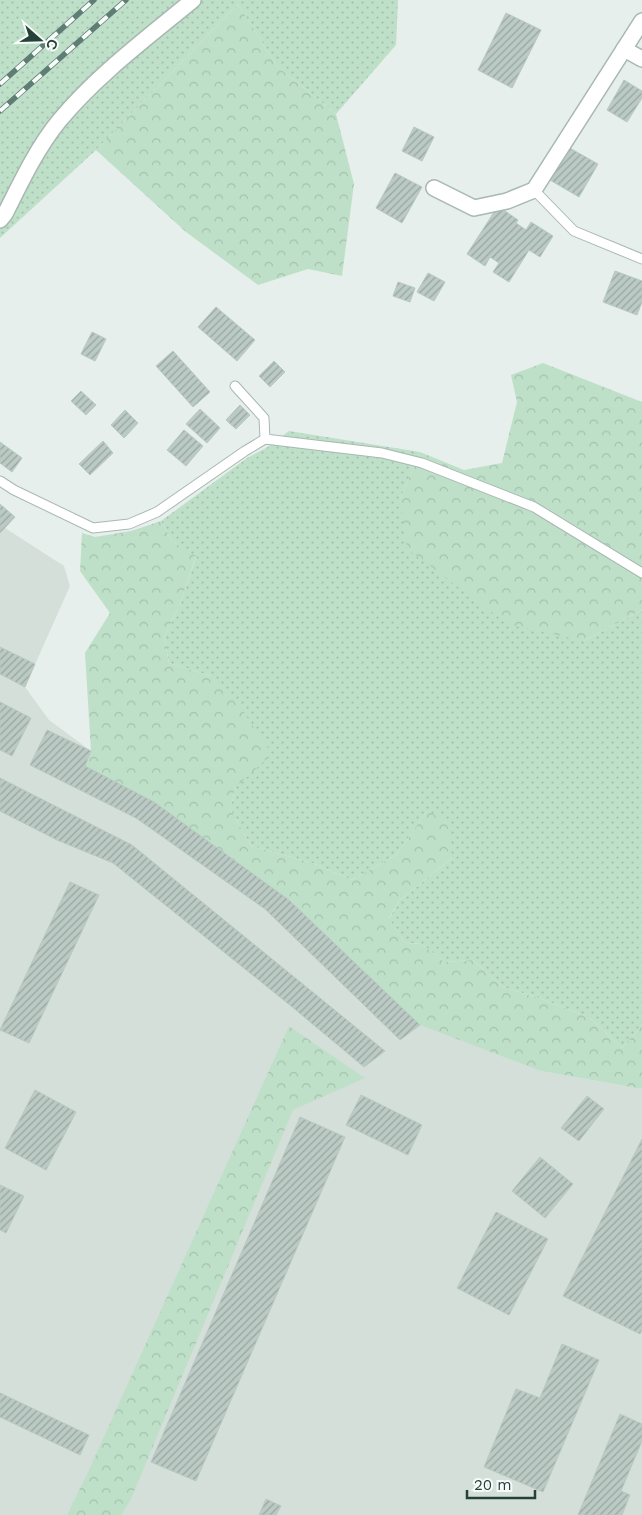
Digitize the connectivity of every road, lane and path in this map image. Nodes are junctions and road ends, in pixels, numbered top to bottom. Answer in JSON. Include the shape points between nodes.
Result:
{"nodes":[{"id":1,"x":193,"y":0,"type":"edge"},
{"id":2,"x":642,"y":21,"type":"edge"},
{"id":3,"x":624,"y":49,"type":"junction"},
{"id":4,"x":642,"y":59,"type":"edge"},
{"id":5,"x":434,"y":188,"type":"dead end"},
{"id":6,"x":534,"y":190,"type":"junction"},
{"id":7,"x":0,"y":220,"type":"edge"},
{"id":8,"x":642,"y":259,"type":"edge"},
{"id":9,"x":235,"y":386,"type":"dead end"},
{"id":10,"x":265,"y":439,"type":"junction"},
{"id":11,"x":0,"y":481,"type":"edge"},
{"id":12,"x":642,"y":573,"type":"edge"}],
"edges":[{"from":1,"to":7,"type":"street","via":[[91,86],[58,122]]},
{"from":2,"to":3,"type":"street"},
{"from":3,"to":4,"type":"street"},
{"from":3,"to":6,"type":"street"},
{"from":5,"to":6,"type":"street","via":[[474,208],[507,201]]},
{"from":6,"to":8,"type":"lane","via":[[574,231]]},
{"from":9,"to":10,"type":"lane","via":[[264,418]]},
{"from":10,"to":11,"type":"lane","via":[[157,512],[129,524],[93,528]]},
{"from":10,"to":12,"type":"lane","via":[[382,453],[422,463],[534,507]]}]}
